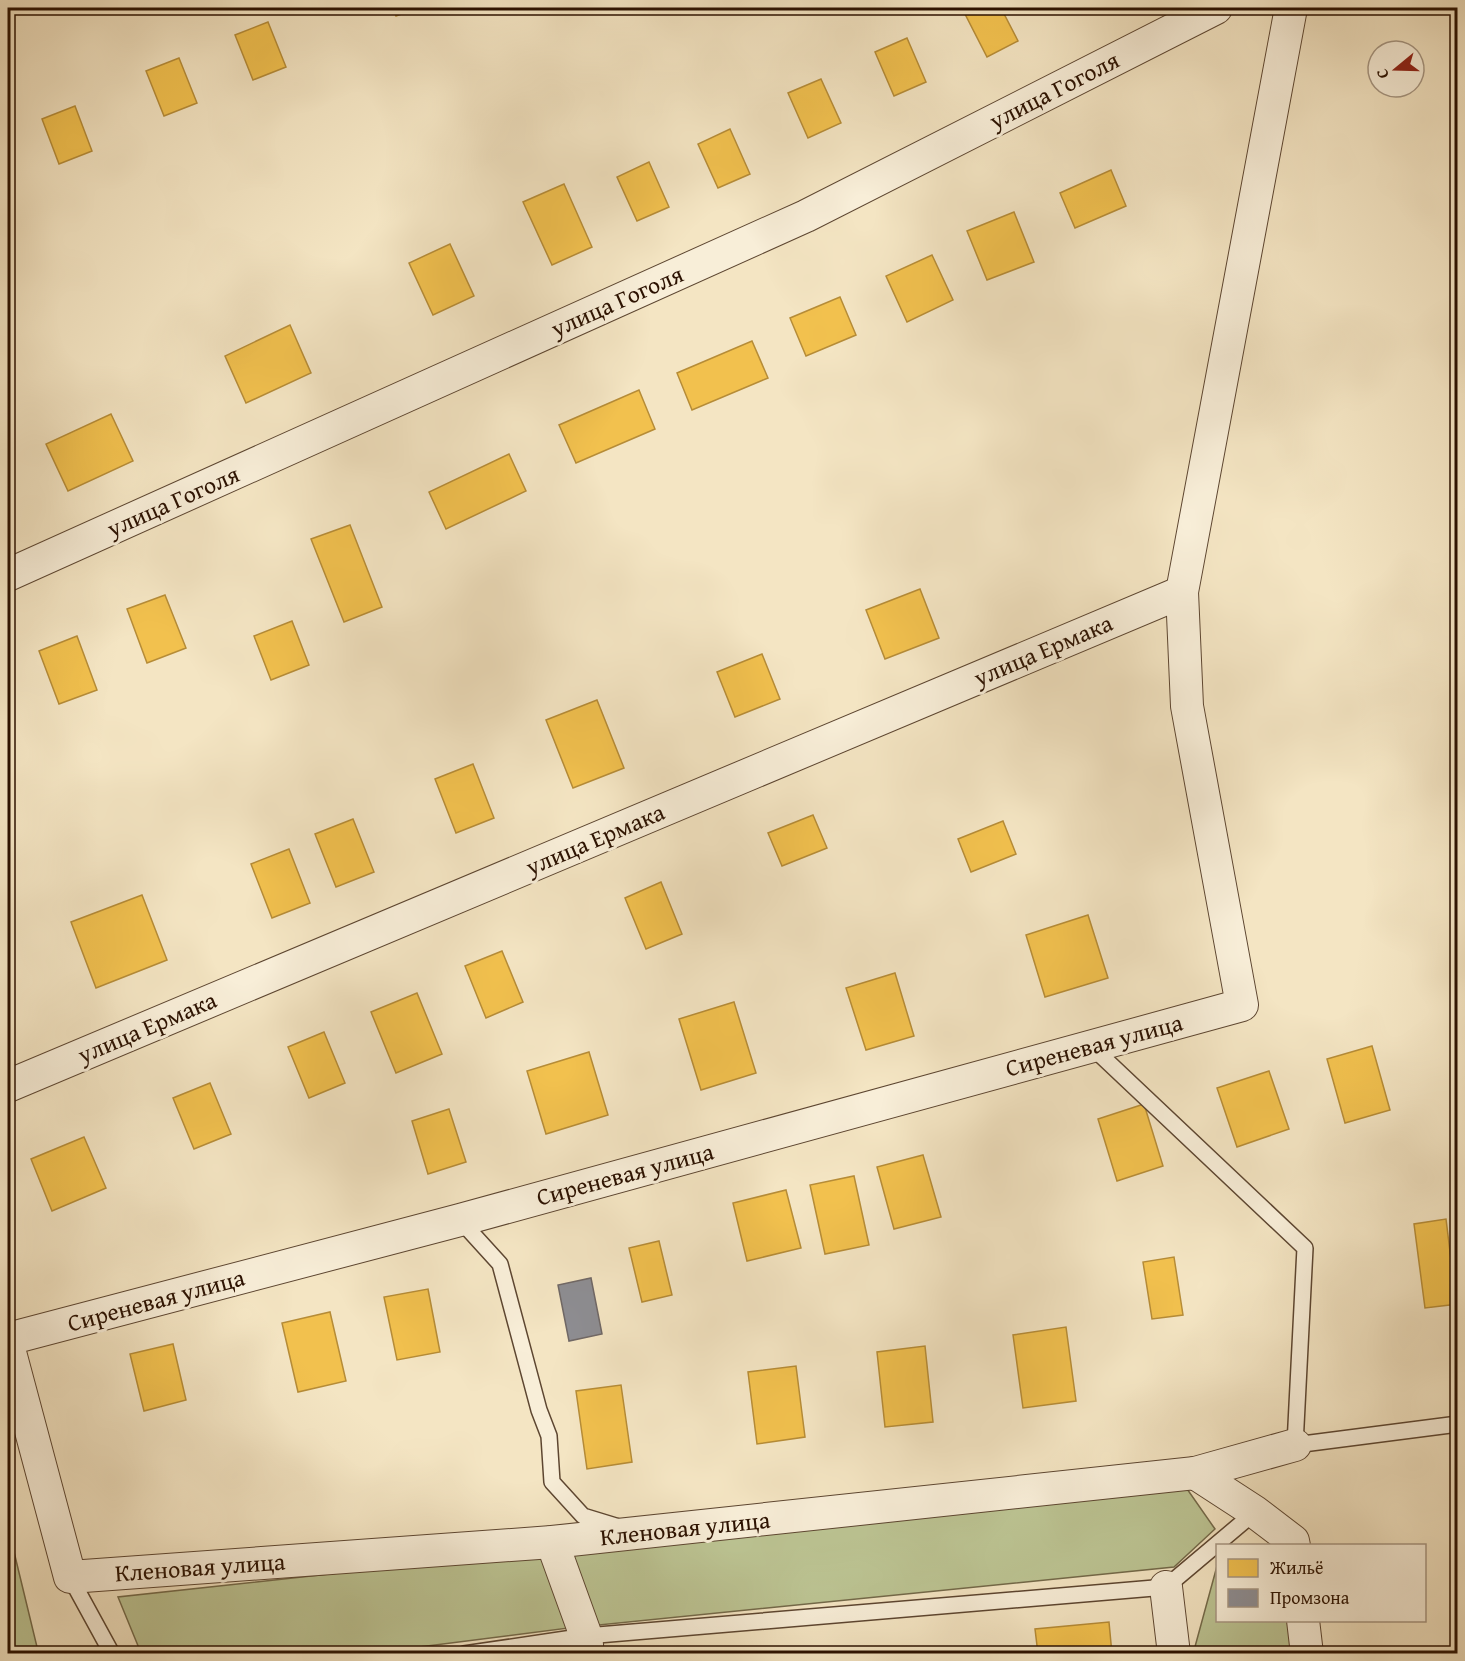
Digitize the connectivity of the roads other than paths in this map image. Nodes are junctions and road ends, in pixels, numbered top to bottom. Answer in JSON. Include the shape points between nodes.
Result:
{"nodes":[{"id":1,"x":1216,"y":8,"type":"edge"},
{"id":2,"x":1291,"y":8,"type":"edge"},
{"id":3,"x":8,"y":575,"type":"edge"},
{"id":4,"x":1182,"y":592,"type":"junction"},
{"id":5,"x":1091,"y":1046,"type":"junction"},
{"id":6,"x":8,"y":1086,"type":"edge"},
{"id":7,"x":460,"y":1220,"type":"junction"},
{"id":8,"x":8,"y":1339,"type":"edge"},
{"id":9,"x":8,"y":1345,"type":"edge"},
{"id":10,"x":1458,"y":1424,"type":"edge"},
{"id":11,"x":1295,"y":1445,"type":"junction"},
{"id":12,"x":1195,"y":1473,"type":"junction"},
{"id":13,"x":1255,"y":1512,"type":"junction"},
{"id":14,"x":640,"y":1532,"type":"junction"},
{"id":15,"x":552,"y":1542,"type":"junction"},
{"id":16,"x":1217,"y":1544,"type":"edge"},
{"id":17,"x":1294,"y":1544,"type":"edge"},
{"id":18,"x":1216,"y":1545,"type":"edge"},
{"id":19,"x":70,"y":1577,"type":"junction"},
{"id":20,"x":1166,"y":1587,"type":"junction"},
{"id":21,"x":1303,"y":1622,"type":"edge"},
{"id":22,"x":587,"y":1645,"type":"edge"},
{"id":23,"x":114,"y":1653,"type":"edge"},
{"id":24,"x":464,"y":1653,"type":"edge"},
{"id":25,"x":1174,"y":1653,"type":"edge"},
{"id":26,"x":1307,"y":1653,"type":"edge"}],
"edges":[{"from":1,"to":3,"type":"street","name":"улица Гоголя","via":[[806,216]]},
{"from":2,"to":4,"type":"street"},
{"from":4,"to":5,"type":"street","name":"Сиреневая улица","via":[[1187,706],[1242,1005]]},
{"from":4,"to":6,"type":"street","name":"улица Ермака"},
{"from":5,"to":7,"type":"street","name":"Сиреневая улица"},
{"from":5,"to":11,"type":"lane","via":[[1305,1248]]},
{"from":7,"to":8,"type":"street","name":"Сиреневая улица"},
{"from":7,"to":14,"type":"lane","via":[[500,1264],[549,1436],[552,1482],[583,1516]]},
{"from":9,"to":19,"type":"street"},
{"from":10,"to":11,"type":"lane"},
{"from":11,"to":12,"type":"street","name":"Кленовая улица"},
{"from":12,"to":13,"type":"street"},
{"from":12,"to":14,"type":"street","name":"Кленовая улица"},
{"from":13,"to":16,"type":"lane"},
{"from":13,"to":17,"type":"street"},
{"from":14,"to":15,"type":"street","name":"Кленовая улица"},
{"from":15,"to":19,"type":"street","name":"Кленовая улица"},
{"from":15,"to":22,"type":"street"},
{"from":18,"to":20,"type":"lane"},
{"from":19,"to":23,"type":"lane"},
{"from":20,"to":22,"type":"lane"},
{"from":20,"to":25,"type":"street"},
{"from":21,"to":26,"type":"street"},
{"from":22,"to":24,"type":"lane"}]}
